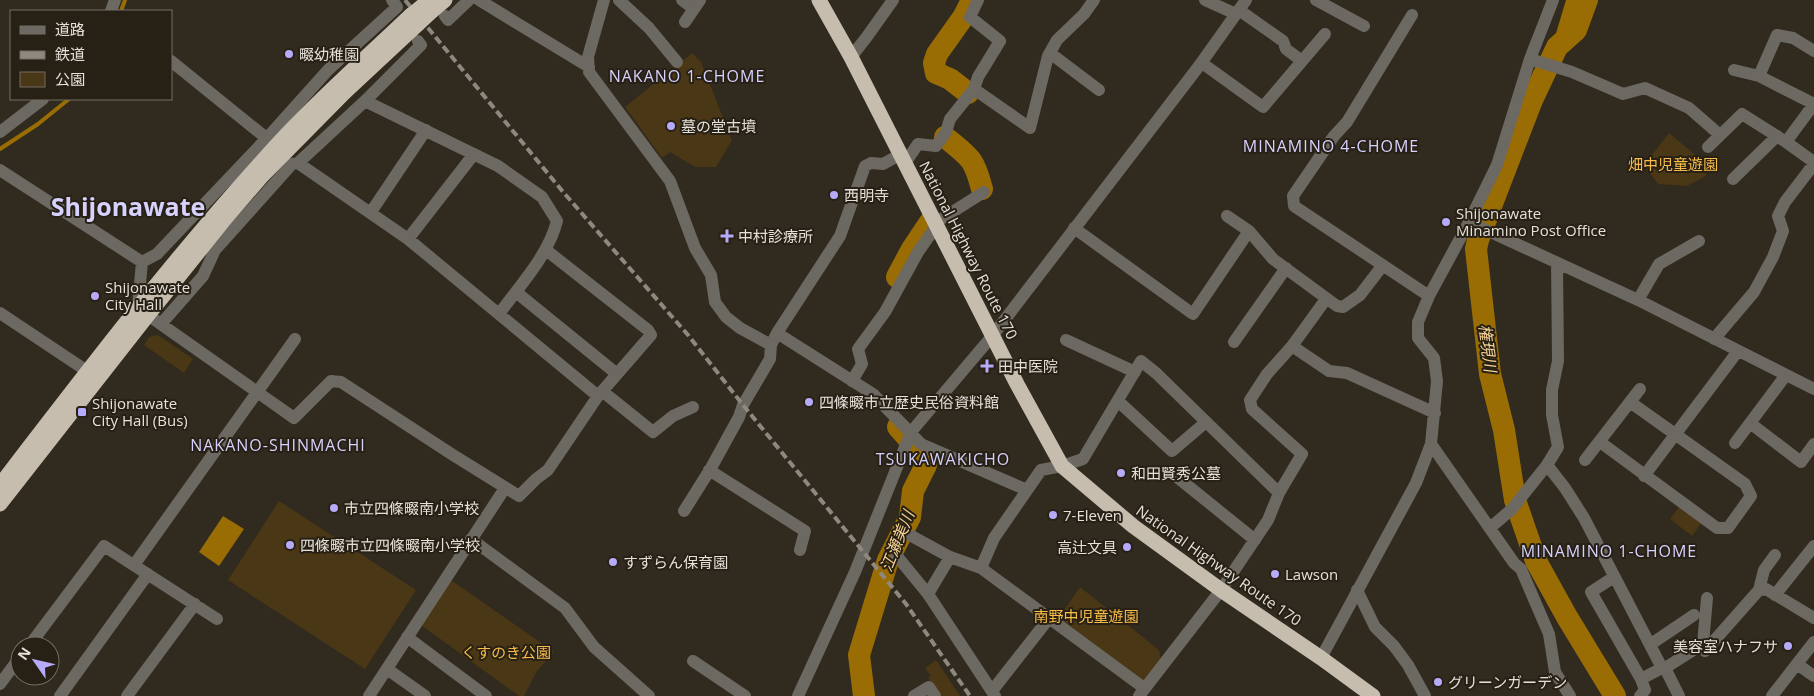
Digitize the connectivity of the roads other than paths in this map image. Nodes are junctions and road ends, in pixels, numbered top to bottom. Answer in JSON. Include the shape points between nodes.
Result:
{"nodes":[{"id":1,"x":445,"y":0,"type":"edge"},
{"id":2,"x":469,"y":0,"type":"edge"},
{"id":3,"x":479,"y":0,"type":"edge"},
{"id":4,"x":604,"y":0,"type":"edge"},
{"id":5,"x":619,"y":0,"type":"edge"},
{"id":6,"x":682,"y":0,"type":"edge"},
{"id":7,"x":819,"y":0,"type":"edge"},
{"id":8,"x":893,"y":0,"type":"edge"},
{"id":9,"x":978,"y":0,"type":"edge"},
{"id":10,"x":1094,"y":0,"type":"edge"},
{"id":11,"x":1205,"y":0,"type":"edge"},
{"id":12,"x":1316,"y":0,"type":"edge"},
{"id":13,"x":1553,"y":0,"type":"edge"},
{"id":14,"x":697,"y":4,"type":"edge"},
{"id":15,"x":433,"y":7,"type":"edge"},
{"id":16,"x":1241,"y":8,"type":"edge"},
{"id":17,"x":403,"y":11,"type":"edge"},
{"id":18,"x":1412,"y":15,"type":"dead end"},
{"id":19,"x":685,"y":22,"type":"dead end"},
{"id":20,"x":1364,"y":26,"type":"dead end"},
{"id":21,"x":1325,"y":34,"type":"dead end"},
{"id":22,"x":418,"y":41,"type":"dead end"},
{"id":23,"x":1814,"y":51,"type":"edge"},
{"id":24,"x":1050,"y":53,"type":"junction"},
{"id":25,"x":851,"y":57,"type":"junction"},
{"id":26,"x":172,"y":61,"type":"edge"},
{"id":27,"x":1302,"y":61,"type":"junction"},
{"id":28,"x":677,"y":62,"type":"dead end"},
{"id":29,"x":1202,"y":63,"type":"junction"},
{"id":30,"x":1542,"y":63,"type":"junction"},
{"id":31,"x":589,"y":67,"type":"junction"},
{"id":32,"x":1734,"y":70,"type":"dead end"},
{"id":33,"x":1759,"y":76,"type":"junction"},
{"id":34,"x":974,"y":89,"type":"junction"},
{"id":35,"x":1099,"y":90,"type":"dead end"},
{"id":36,"x":43,"y":100,"type":"edge"},
{"id":37,"x":365,"y":101,"type":"junction"},
{"id":38,"x":1814,"y":104,"type":"edge"},
{"id":39,"x":426,"y":130,"type":"junction"},
{"id":40,"x":0,"y":132,"type":"edge"},
{"id":41,"x":1720,"y":135,"type":"junction"},
{"id":42,"x":1781,"y":139,"type":"junction"},
{"id":43,"x":268,"y":140,"type":"junction"},
{"id":44,"x":1708,"y":146,"type":"dead end"},
{"id":45,"x":474,"y":154,"type":"junction"},
{"id":46,"x":903,"y":158,"type":"junction"},
{"id":47,"x":293,"y":162,"type":"junction"},
{"id":48,"x":1814,"y":163,"type":"edge"},
{"id":49,"x":0,"y":170,"type":"edge"},
{"id":50,"x":1734,"y":179,"type":"dead end"},
{"id":51,"x":984,"y":192,"type":"dead end"},
{"id":52,"x":371,"y":212,"type":"junction"},
{"id":53,"x":1227,"y":216,"type":"dead end"},
{"id":54,"x":936,"y":224,"type":"junction"},
{"id":55,"x":1478,"y":227,"type":"junction"},
{"id":56,"x":1074,"y":228,"type":"junction"},
{"id":57,"x":1249,"y":231,"type":"junction"},
{"id":58,"x":408,"y":239,"type":"junction"},
{"id":59,"x":1699,"y":241,"type":"dead end"},
{"id":60,"x":546,"y":250,"type":"junction"},
{"id":61,"x":142,"y":262,"type":"junction"},
{"id":62,"x":1556,"y":264,"type":"junction"},
{"id":63,"x":1382,"y":265,"type":"junction"},
{"id":64,"x":1286,"y":268,"type":"junction"},
{"id":65,"x":516,"y":292,"type":"junction"},
{"id":66,"x":1429,"y":296,"type":"junction"},
{"id":67,"x":1326,"y":299,"type":"junction"},
{"id":68,"x":1638,"y":300,"type":"junction"},
{"id":69,"x":0,"y":314,"type":"edge"},
{"id":70,"x":499,"y":314,"type":"junction"},
{"id":71,"x":149,"y":315,"type":"junction"},
{"id":72,"x":993,"y":335,"type":"junction"},
{"id":73,"x":295,"y":339,"type":"dead end"},
{"id":74,"x":774,"y":339,"type":"junction"},
{"id":75,"x":1714,"y":339,"type":"junction"},
{"id":76,"x":1066,"y":340,"type":"dead end"},
{"id":77,"x":1234,"y":342,"type":"dead end"},
{"id":78,"x":1292,"y":346,"type":"junction"},
{"id":79,"x":1738,"y":351,"type":"junction"},
{"id":80,"x":87,"y":371,"type":"junction"},
{"id":81,"x":1135,"y":372,"type":"junction"},
{"id":82,"x":617,"y":374,"type":"junction"},
{"id":83,"x":1786,"y":375,"type":"junction"},
{"id":84,"x":852,"y":381,"type":"junction"},
{"id":85,"x":1640,"y":388,"type":"dead end"},
{"id":86,"x":1814,"y":389,"type":"edge"},
{"id":87,"x":257,"y":392,"type":"junction"},
{"id":88,"x":600,"y":394,"type":"junction"},
{"id":89,"x":1118,"y":401,"type":"junction"},
{"id":90,"x":1630,"y":402,"type":"junction"},
{"id":91,"x":693,"y":407,"type":"dead end"},
{"id":92,"x":1435,"y":413,"type":"junction"},
{"id":93,"x":1206,"y":422,"type":"junction"},
{"id":94,"x":1750,"y":423,"type":"junction"},
{"id":95,"x":911,"y":432,"type":"junction"},
{"id":96,"x":1675,"y":434,"type":"junction"},
{"id":97,"x":1600,"y":442,"type":"junction"},
{"id":98,"x":1735,"y":443,"type":"dead end"},
{"id":99,"x":1432,"y":444,"type":"junction"},
{"id":100,"x":1814,"y":444,"type":"edge"},
{"id":101,"x":1585,"y":460,"type":"dead end"},
{"id":102,"x":1547,"y":465,"type":"junction"},
{"id":103,"x":1062,"y":466,"type":"junction"},
{"id":104,"x":709,"y":470,"type":"junction"},
{"id":105,"x":1644,"y":476,"type":"junction"},
{"id":106,"x":1177,"y":477,"type":"dead end"},
{"id":107,"x":0,"y":485,"type":"edge"},
{"id":108,"x":505,"y":488,"type":"junction"},
{"id":109,"x":1027,"y":490,"type":"junction"},
{"id":110,"x":1279,"y":493,"type":"junction"},
{"id":111,"x":0,"y":504,"type":"edge"},
{"id":112,"x":684,"y":511,"type":"dead end"},
{"id":113,"x":1490,"y":528,"type":"junction"},
{"id":114,"x":906,"y":533,"type":"dead end"},
{"id":115,"x":471,"y":539,"type":"junction"},
{"id":116,"x":1255,"y":540,"type":"junction"},
{"id":117,"x":1814,"y":546,"type":"edge"},
{"id":118,"x":800,"y":550,"type":"dead end"},
{"id":119,"x":1775,"y":554,"type":"dead end"},
{"id":120,"x":896,"y":555,"type":"dead end"},
{"id":121,"x":950,"y":557,"type":"junction"},
{"id":122,"x":134,"y":565,"type":"junction"},
{"id":123,"x":981,"y":568,"type":"junction"},
{"id":124,"x":148,"y":574,"type":"junction"},
{"id":125,"x":1614,"y":577,"type":"junction"},
{"id":126,"x":1221,"y":590,"type":"junction"},
{"id":127,"x":1357,"y":590,"type":"junction"},
{"id":128,"x":1759,"y":590,"type":"junction"},
{"id":129,"x":928,"y":594,"type":"junction"},
{"id":130,"x":1776,"y":595,"type":"junction"},
{"id":131,"x":1707,"y":598,"type":"dead end"},
{"id":132,"x":194,"y":604,"type":"junction"},
{"id":133,"x":1694,"y":615,"type":"dead end"},
{"id":134,"x":1050,"y":617,"type":"junction"},
{"id":135,"x":1814,"y":618,"type":"edge"},
{"id":136,"x":217,"y":619,"type":"dead end"},
{"id":137,"x":36,"y":636,"type":"edge"},
{"id":138,"x":408,"y":636,"type":"junction"},
{"id":139,"x":1814,"y":642,"type":"edge"},
{"id":140,"x":1651,"y":644,"type":"junction"},
{"id":141,"x":1704,"y":651,"type":"dead end"},
{"id":142,"x":1321,"y":658,"type":"junction"},
{"id":143,"x":693,"y":661,"type":"dead end"},
{"id":144,"x":1797,"y":664,"type":"junction"},
{"id":145,"x":1664,"y":668,"type":"junction"},
{"id":146,"x":386,"y":669,"type":"junction"},
{"id":147,"x":10,"y":671,"type":"edge"},
{"id":148,"x":1814,"y":676,"type":"edge"},
{"id":149,"x":1641,"y":679,"type":"junction"},
{"id":150,"x":0,"y":684,"type":"edge"},
{"id":151,"x":1142,"y":692,"type":"edge"},
{"id":152,"x":994,"y":694,"type":"edge"},
{"id":153,"x":60,"y":696,"type":"edge"},
{"id":154,"x":127,"y":696,"type":"edge"},
{"id":155,"x":369,"y":696,"type":"edge"},
{"id":156,"x":425,"y":696,"type":"edge"},
{"id":157,"x":486,"y":696,"type":"edge"},
{"id":158,"x":649,"y":696,"type":"edge"},
{"id":159,"x":745,"y":696,"type":"edge"},
{"id":160,"x":798,"y":696,"type":"edge"},
{"id":161,"x":914,"y":696,"type":"edge"},
{"id":162,"x":935,"y":696,"type":"edge"},
{"id":163,"x":1373,"y":696,"type":"edge"},
{"id":164,"x":1425,"y":696,"type":"edge"},
{"id":165,"x":1570,"y":696,"type":"edge"},
{"id":166,"x":1640,"y":696,"type":"edge"},
{"id":167,"x":1679,"y":696,"type":"edge"},
{"id":168,"x":1772,"y":696,"type":"edge"}],
"edges":[{"from":1,"to":15,"type":"highway"},
{"from":2,"to":15,"type":"street","via":[[448,20]]},
{"from":3,"to":31,"type":"street"},
{"from":4,"to":31,"type":"street","via":[[588,57]]},
{"from":5,"to":28,"type":"street","via":[[649,28]]},
{"from":6,"to":14,"type":"street"},
{"from":7,"to":25,"type":"highway","name":"National Highway Route 170"},
{"from":8,"to":25,"type":"street"},
{"from":9,"to":34,"type":"street","via":[[970,17],[1000,41]]},
{"from":10,"to":24,"type":"street","via":[[1057,40]]},
{"from":11,"to":16,"type":"street"},
{"from":12,"to":20,"type":"street"},
{"from":13,"to":30,"type":"street"},
{"from":14,"to":19,"type":"street"},
{"from":15,"to":17,"type":"highway","bridge":true},
{"from":16,"to":27,"type":"street","via":[[1283,41],[1286,49]]},
{"from":16,"to":29,"type":"street"},
{"from":17,"to":43,"type":"street","via":[[328,70]]},
{"from":17,"to":71,"type":"highway","via":[[344,92],[261,177]]},
{"from":18,"to":63,"type":"street","via":[[1347,122],[1293,196],[1294,206]]},
{"from":21,"to":27,"type":"street"},
{"from":22,"to":37,"type":"street","via":[[421,45]]},
{"from":23,"to":33,"type":"street","via":[[1792,38],[1777,35]]},
{"from":24,"to":34,"type":"street","via":[[1030,128]]},
{"from":24,"to":35,"type":"street"},
{"from":25,"to":46,"type":"highway","name":"National Highway Route 170"},
{"from":26,"to":43,"type":"street"},
{"from":27,"to":29,"type":"street","via":[[1263,106]]},
{"from":29,"to":56,"type":"street"},
{"from":30,"to":41,"type":"street","via":[[1623,94],[1645,88],[1689,108]]},
{"from":30,"to":55,"type":"street","via":[[1497,165]]},
{"from":31,"to":74,"type":"street","via":[[589,72],[670,181],[695,248],[711,275],[715,302],[740,328]]},
{"from":32,"to":33,"type":"street"},
{"from":33,"to":38,"type":"street"},
{"from":34,"to":46,"type":"street","via":[[950,118],[946,132],[936,146],[918,144]]},
{"from":36,"to":40,"type":"street"},
{"from":37,"to":39,"type":"street"},
{"from":37,"to":47,"type":"street"},
{"from":38,"to":42,"type":"street"},
{"from":39,"to":45,"type":"street"},
{"from":39,"to":52,"type":"street"},
{"from":41,"to":42,"type":"street","via":[[1742,114]]},
{"from":41,"to":44,"type":"street"},
{"from":42,"to":48,"type":"street"},
{"from":42,"to":50,"type":"street"},
{"from":43,"to":61,"type":"street","via":[[157,254]]},
{"from":45,"to":58,"type":"street"},
{"from":45,"to":60,"type":"street","via":[[498,166],[542,197],[558,221]]},
{"from":46,"to":54,"type":"highway","name":"National Highway Route 170"},
{"from":46,"to":74,"type":"street","via":[[864,166],[840,236]]},
{"from":47,"to":52,"type":"street"},
{"from":47,"to":71,"type":"street","via":[[215,250],[202,276]]},
{"from":48,"to":75,"type":"street","via":[[1784,202],[1778,216],[1783,231],[1754,292]]},
{"from":49,"to":61,"type":"street"},
{"from":51,"to":54,"type":"street"},
{"from":52,"to":58,"type":"street"},
{"from":53,"to":57,"type":"street"},
{"from":54,"to":72,"type":"highway","name":"National Highway Route 170"},
{"from":54,"to":84,"type":"street","via":[[885,312],[858,349],[862,364]]},
{"from":55,"to":62,"type":"street"},
{"from":55,"to":66,"type":"street"},
{"from":56,"to":57,"type":"street","via":[[1193,314]]},
{"from":56,"to":72,"type":"street"},
{"from":57,"to":64,"type":"street","via":[[1272,259]]},
{"from":58,"to":70,"type":"street"},
{"from":59,"to":68,"type":"street","via":[[1659,264]]},
{"from":60,"to":65,"type":"street"},
{"from":60,"to":82,"type":"street","via":[[651,335]]},
{"from":61,"to":71,"type":"street"},
{"from":62,"to":68,"type":"street"},
{"from":62,"to":102,"type":"street","via":[[1558,361],[1552,390],[1552,416],[1558,447]]},
{"from":63,"to":66,"type":"street"},
{"from":63,"to":67,"type":"street","via":[[1360,295],[1342,307]]},
{"from":64,"to":67,"type":"street"},
{"from":64,"to":77,"type":"street"},
{"from":65,"to":70,"type":"street"},
{"from":65,"to":82,"type":"street"},
{"from":66,"to":92,"type":"street","via":[[1417,331],[1418,338],[1434,358],[1437,381]]},
{"from":67,"to":78,"type":"street"},
{"from":68,"to":75,"type":"street"},
{"from":69,"to":80,"type":"street"},
{"from":70,"to":88,"type":"street"},
{"from":71,"to":80,"type":"highway"},
{"from":71,"to":87,"type":"street"},
{"from":71,"to":111,"type":"highway"},
{"from":72,"to":95,"type":"street"},
{"from":72,"to":103,"type":"highway","name":"National Highway Route 170"},
{"from":73,"to":87,"type":"street"},
{"from":74,"to":84,"type":"street"},
{"from":74,"to":104,"type":"street","via":[[770,359]]},
{"from":75,"to":79,"type":"street"},
{"from":76,"to":81,"type":"street"},
{"from":78,"to":92,"type":"street","via":[[1330,371],[1347,373]]},
{"from":78,"to":110,"type":"street","via":[[1267,374],[1250,400],[1252,409],[1302,454]]},
{"from":79,"to":83,"type":"street"},
{"from":79,"to":96,"type":"street"},
{"from":80,"to":107,"type":"highway"},
{"from":81,"to":89,"type":"street"},
{"from":81,"to":93,"type":"street","via":[[1141,361],[1154,370]]},
{"from":82,"to":88,"type":"street"},
{"from":83,"to":86,"type":"street"},
{"from":83,"to":94,"type":"street"},
{"from":84,"to":95,"type":"street","via":[[873,394]]},
{"from":85,"to":90,"type":"street"},
{"from":87,"to":108,"type":"street","via":[[294,418],[331,381],[341,382]]},
{"from":87,"to":122,"type":"street"},
{"from":88,"to":91,"type":"street","via":[[653,432],[673,416]]},
{"from":88,"to":108,"type":"street","via":[[548,470],[519,496]]},
{"from":89,"to":93,"type":"street","via":[[1172,451]]},
{"from":89,"to":103,"type":"street","via":[[1083,459]]},
{"from":90,"to":96,"type":"street"},
{"from":90,"to":97,"type":"street"},
{"from":92,"to":99,"type":"street"},
{"from":93,"to":110,"type":"street"},
{"from":94,"to":98,"type":"street"},
{"from":94,"to":100,"type":"street","via":[[1801,462]]},
{"from":95,"to":109,"type":"street","via":[[921,444]]},
{"from":95,"to":160,"type":"street","via":[[855,572]]},
{"from":96,"to":105,"type":"street"},
{"from":96,"to":105,"type":"street","via":[[1745,484],[1751,496],[1728,528],[1717,528]]},
{"from":97,"to":101,"type":"street"},
{"from":97,"to":105,"type":"street"},
{"from":99,"to":113,"type":"street"},
{"from":99,"to":127,"type":"street","via":[[1416,483]]},
{"from":102,"to":113,"type":"street","via":[[1516,505]]},
{"from":102,"to":125,"type":"street","via":[[1584,518]]},
{"from":103,"to":109,"type":"street","via":[[1041,470]]},
{"from":103,"to":126,"type":"highway","name":"National Highway Route 170","via":[[1133,526]]},
{"from":104,"to":112,"type":"street"},
{"from":104,"to":118,"type":"street","via":[[805,531]]},
{"from":106,"to":116,"type":"street"},
{"from":108,"to":115,"type":"street"},
{"from":109,"to":123,"type":"street","via":[[994,538]]},
{"from":110,"to":116,"type":"street"},
{"from":113,"to":165,"type":"street","via":[[1521,570],[1549,634],[1555,672]]},
{"from":114,"to":121,"type":"street"},
{"from":115,"to":138,"type":"street"},
{"from":115,"to":158,"type":"street","via":[[565,608],[594,647]]},
{"from":116,"to":126,"type":"street"},
{"from":117,"to":130,"type":"street"},
{"from":119,"to":128,"type":"street","via":[[1764,570]]},
{"from":120,"to":129,"type":"street"},
{"from":121,"to":123,"type":"street"},
{"from":121,"to":129,"type":"street"},
{"from":122,"to":124,"type":"street"},
{"from":122,"to":137,"type":"street","via":[[104,546]]},
{"from":123,"to":134,"type":"street"},
{"from":124,"to":132,"type":"street"},
{"from":124,"to":153,"type":"street"},
{"from":125,"to":140,"type":"street"},
{"from":125,"to":149,"type":"street","via":[[1591,592]]},
{"from":126,"to":142,"type":"highway","name":"National Highway Route 170"},
{"from":126,"to":151,"type":"street"},
{"from":127,"to":142,"type":"street"},
{"from":127,"to":164,"type":"street","via":[[1375,627],[1408,665]]},
{"from":128,"to":130,"type":"street","via":[[1766,589]]},
{"from":128,"to":141,"type":"street"},
{"from":129,"to":152,"type":"street"},
{"from":130,"to":135,"type":"street"},
{"from":131,"to":145,"type":"street","via":[[1703,644]]},
{"from":132,"to":136,"type":"street"},
{"from":132,"to":154,"type":"street"},
{"from":133,"to":140,"type":"street"},
{"from":134,"to":151,"type":"street"},
{"from":134,"to":152,"type":"street"},
{"from":138,"to":146,"type":"street"},
{"from":138,"to":157,"type":"street"},
{"from":139,"to":144,"type":"street"},
{"from":140,"to":145,"type":"street"},
{"from":142,"to":163,"type":"highway","name":"National Highway Route 170"},
{"from":143,"to":159,"type":"street"},
{"from":144,"to":148,"type":"street"},
{"from":144,"to":168,"type":"street"},
{"from":145,"to":149,"type":"street"},
{"from":145,"to":167,"type":"street"},
{"from":146,"to":155,"type":"street"},
{"from":146,"to":156,"type":"street"},
{"from":147,"to":150,"type":"street"},
{"from":149,"to":166,"type":"street","via":[[1646,690]]},
{"from":161,"to":162,"type":"street","via":[[929,687]]}]}
